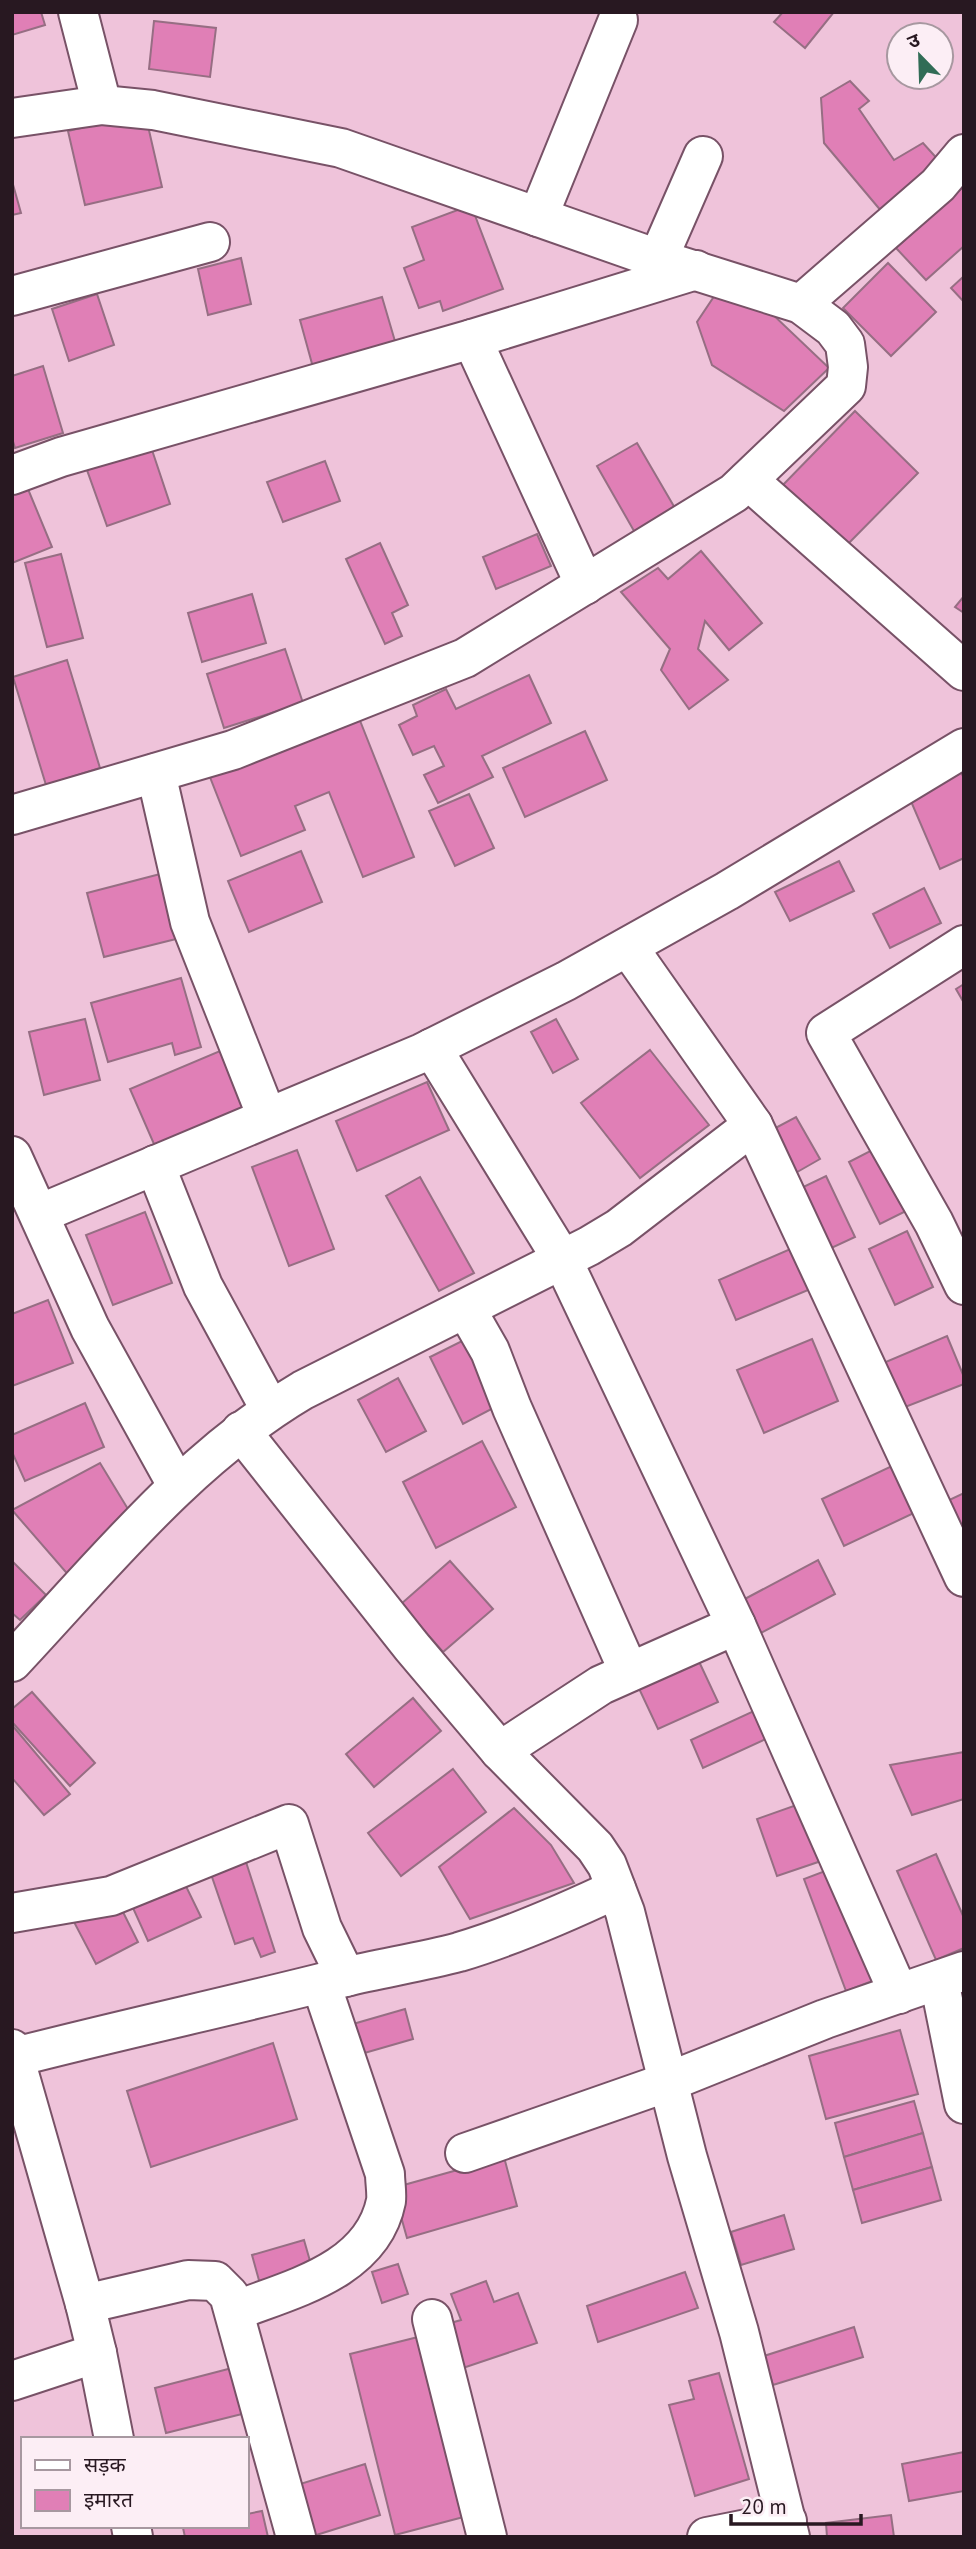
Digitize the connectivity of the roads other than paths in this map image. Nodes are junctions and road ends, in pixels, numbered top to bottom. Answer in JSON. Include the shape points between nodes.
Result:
{"nodes":[{"id":1,"x":78,"y":12,"type":"edge"},
{"id":2,"x":618,"y":20,"type":"dead end"},
{"id":3,"x":102,"y":105,"type":"junction"},
{"id":4,"x":12,"y":118,"type":"edge"},
{"id":5,"x":964,"y":154,"type":"edge"},
{"id":6,"x":703,"y":156,"type":"dead end"},
{"id":7,"x":538,"y":217,"type":"junction"},
{"id":8,"x":210,"y":242,"type":"dead end"},
{"id":9,"x":658,"y":259,"type":"junction"},
{"id":10,"x":696,"y":270,"type":"junction"},
{"id":11,"x":12,"y":296,"type":"edge"},
{"id":12,"x":801,"y":304,"type":"junction"},
{"id":13,"x":472,"y":339,"type":"junction"},
{"id":14,"x":12,"y":475,"type":"edge"},
{"id":15,"x":748,"y":480,"type":"junction"},
{"id":16,"x":585,"y":585,"type":"junction"},
{"id":17,"x":964,"y":671,"type":"edge"},
{"id":18,"x":964,"y":748,"type":"edge"},
{"id":19,"x":156,"y":773,"type":"junction"},
{"id":20,"x":12,"y":815,"type":"edge"},
{"id":21,"x":964,"y":945,"type":"edge"},
{"id":22,"x":628,"y":947,"type":"junction"},
{"id":23,"x":432,"y":1048,"type":"junction"},
{"id":24,"x":267,"y":1117,"type":"junction"},
{"id":25,"x":753,"y":1125,"type":"junction"},
{"id":26,"x":12,"y":1156,"type":"edge"},
{"id":27,"x":155,"y":1165,"type":"junction"},
{"id":28,"x":38,"y":1214,"type":"junction"},
{"id":29,"x":952,"y":1230,"type":"edge"},
{"id":30,"x":562,"y":1259,"type":"junction"},
{"id":31,"x":964,"y":1285,"type":"edge"},
{"id":32,"x":466,"y":1309,"type":"junction"},
{"id":33,"x":256,"y":1420,"type":"junction"},
{"id":34,"x":177,"y":1485,"type":"junction"},
{"id":35,"x":964,"y":1577,"type":"edge"},
{"id":36,"x":736,"y":1625,"type":"junction"},
{"id":37,"x":12,"y":1662,"type":"edge"},
{"id":38,"x":629,"y":1672,"type":"junction"},
{"id":39,"x":500,"y":1751,"type":"junction"},
{"id":40,"x":616,"y":1889,"type":"junction"},
{"id":41,"x":12,"y":1913,"type":"edge"},
{"id":42,"x":952,"y":1975,"type":"edge"},
{"id":43,"x":333,"y":1980,"type":"junction"},
{"id":44,"x":899,"y":1994,"type":"junction"},
{"id":45,"x":13,"y":2053,"type":"edge"},
{"id":46,"x":668,"y":2082,"type":"junction"},
{"id":47,"x":964,"y":2104,"type":"edge"},
{"id":48,"x":465,"y":2152,"type":"dead end"},
{"id":49,"x":85,"y":2304,"type":"junction"},
{"id":50,"x":235,"y":2311,"type":"junction"},
{"id":51,"x":432,"y":2319,"type":"dead end"},
{"id":52,"x":97,"y":2353,"type":"junction"},
{"id":53,"x":12,"y":2381,"type":"edge"},
{"id":54,"x":114,"y":2437,"type":"edge"},
{"id":55,"x":788,"y":2529,"type":"edge"},
{"id":56,"x":296,"y":2537,"type":"edge"},
{"id":57,"x":487,"y":2537,"type":"edge"},
{"id":58,"x":707,"y":2537,"type":"edge"}],
"edges":[{"from":1,"to":3,"type":"street"},
{"from":2,"to":7,"type":"street"},
{"from":3,"to":4,"type":"street"},
{"from":3,"to":7,"type":"street","via":[[153,110],[341,148]]},
{"from":5,"to":12,"type":"street","via":[[938,185]]},
{"from":6,"to":9,"type":"street"},
{"from":7,"to":9,"type":"street"},
{"from":8,"to":11,"type":"street"},
{"from":9,"to":10,"type":"street"},
{"from":10,"to":12,"type":"street"},
{"from":10,"to":13,"type":"street"},
{"from":12,"to":15,"type":"street","via":[[834,328],[845,344],[846,386]]},
{"from":13,"to":14,"type":"street"},
{"from":13,"to":16,"type":"street"},
{"from":15,"to":16,"type":"street"},
{"from":15,"to":17,"type":"street"},
{"from":16,"to":19,"type":"street","via":[[465,658],[233,750]]},
{"from":18,"to":22,"type":"street"},
{"from":19,"to":20,"type":"street"},
{"from":19,"to":24,"type":"street","via":[[190,922]]},
{"from":21,"to":29,"type":"street","via":[[826,1033]]},
{"from":22,"to":23,"type":"street"},
{"from":22,"to":25,"type":"street"},
{"from":23,"to":24,"type":"street"},
{"from":23,"to":30,"type":"street"},
{"from":24,"to":27,"type":"street"},
{"from":25,"to":30,"type":"street","via":[[618,1228]]},
{"from":25,"to":35,"type":"street"},
{"from":26,"to":28,"type":"street"},
{"from":27,"to":28,"type":"street"},
{"from":27,"to":33,"type":"street"},
{"from":28,"to":34,"type":"street","via":[[90,1328]]},
{"from":29,"to":31,"type":"street"},
{"from":30,"to":32,"type":"street"},
{"from":30,"to":36,"type":"street"},
{"from":32,"to":33,"type":"street","via":[[303,1390]]},
{"from":32,"to":38,"type":"street","via":[[490,1351]]},
{"from":33,"to":34,"type":"street"},
{"from":33,"to":39,"type":"street","via":[[412,1647]]},
{"from":34,"to":37,"type":"street"},
{"from":36,"to":38,"type":"street"},
{"from":36,"to":44,"type":"street"},
{"from":38,"to":39,"type":"street","via":[[601,1685]]},
{"from":39,"to":40,"type":"street","via":[[595,1847]]},
{"from":40,"to":43,"type":"street","via":[[557,1917],[458,1952]]},
{"from":40,"to":46,"type":"street"},
{"from":41,"to":43,"type":"street","via":[[111,1896],[289,1824],[323,1928]]},
{"from":42,"to":44,"type":"street"},
{"from":42,"to":47,"type":"street"},
{"from":43,"to":45,"type":"street"},
{"from":43,"to":50,"type":"street","via":[[385,2174],[386,2200],[372,2234],[353,2257],[331,2273]]},
{"from":44,"to":46,"type":"street"},
{"from":45,"to":49,"type":"street"},
{"from":46,"to":48,"type":"street"},
{"from":46,"to":55,"type":"street","via":[[739,2332]]},
{"from":49,"to":50,"type":"street","via":[[188,2280],[215,2281],[229,2295]]},
{"from":49,"to":52,"type":"street"},
{"from":50,"to":56,"type":"street"},
{"from":51,"to":57,"type":"street"},
{"from":52,"to":53,"type":"street"},
{"from":52,"to":54,"type":"street"},
{"from":55,"to":58,"type":"street"}]}
